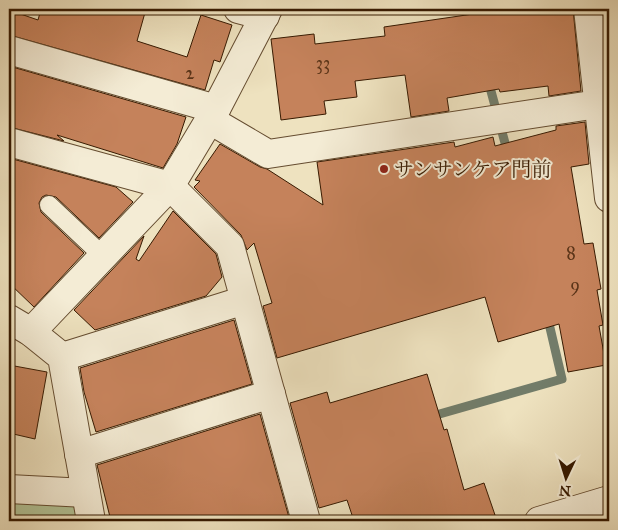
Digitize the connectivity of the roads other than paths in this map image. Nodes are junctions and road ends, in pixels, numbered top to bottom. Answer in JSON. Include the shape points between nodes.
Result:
{"nodes":[{"id":1,"x":238,"y":9,"type":"edge"},
{"id":2,"x":588,"y":9,"type":"edge"},
{"id":3,"x":266,"y":13,"type":"edge"},
{"id":4,"x":9,"y":50,"type":"edge"},
{"id":5,"x":598,"y":104,"type":"junction"},
{"id":6,"x":213,"y":115,"type":"junction"},
{"id":7,"x":9,"y":142,"type":"edge"},
{"id":8,"x":170,"y":186,"type":"junction"},
{"id":9,"x":609,"y":198,"type":"edge"},
{"id":10,"x":49,"y":205,"type":"dead end"},
{"id":11,"x":103,"y":256,"type":"junction"},
{"id":12,"x":245,"y":300,"type":"junction"},
{"id":13,"x":20,"y":326,"type":"edge"},
{"id":14,"x":62,"y":357,"type":"junction"},
{"id":15,"x":271,"y":394,"type":"junction"},
{"id":16,"x":79,"y":454,"type":"junction"},
{"id":17,"x":9,"y":489,"type":"edge"},
{"id":18,"x":86,"y":493,"type":"junction"},
{"id":19,"x":609,"y":500,"type":"edge"},
{"id":20,"x":556,"y":519,"type":"edge"},
{"id":21,"x":91,"y":521,"type":"edge"},
{"id":22,"x":306,"y":521,"type":"edge"}],
"edges":[{"from":1,"to":3,"type":"street"},
{"from":2,"to":5,"type":"street"},
{"from":3,"to":6,"type":"street"},
{"from":4,"to":6,"type":"street"},
{"from":5,"to":6,"type":"street","via":[[268,154]]},
{"from":5,"to":9,"type":"street"},
{"from":6,"to":8,"type":"street"},
{"from":7,"to":8,"type":"street"},
{"from":8,"to":11,"type":"street"},
{"from":8,"to":12,"type":"street","via":[[230,246]]},
{"from":10,"to":11,"type":"lane"},
{"from":11,"to":13,"type":"street"},
{"from":12,"to":14,"type":"street"},
{"from":12,"to":15,"type":"street"},
{"from":13,"to":14,"type":"street"},
{"from":14,"to":16,"type":"street"},
{"from":15,"to":16,"type":"street"},
{"from":15,"to":22,"type":"street"},
{"from":16,"to":18,"type":"street"},
{"from":17,"to":18,"type":"street"},
{"from":18,"to":21,"type":"street"},
{"from":19,"to":20,"type":"street"}]}
